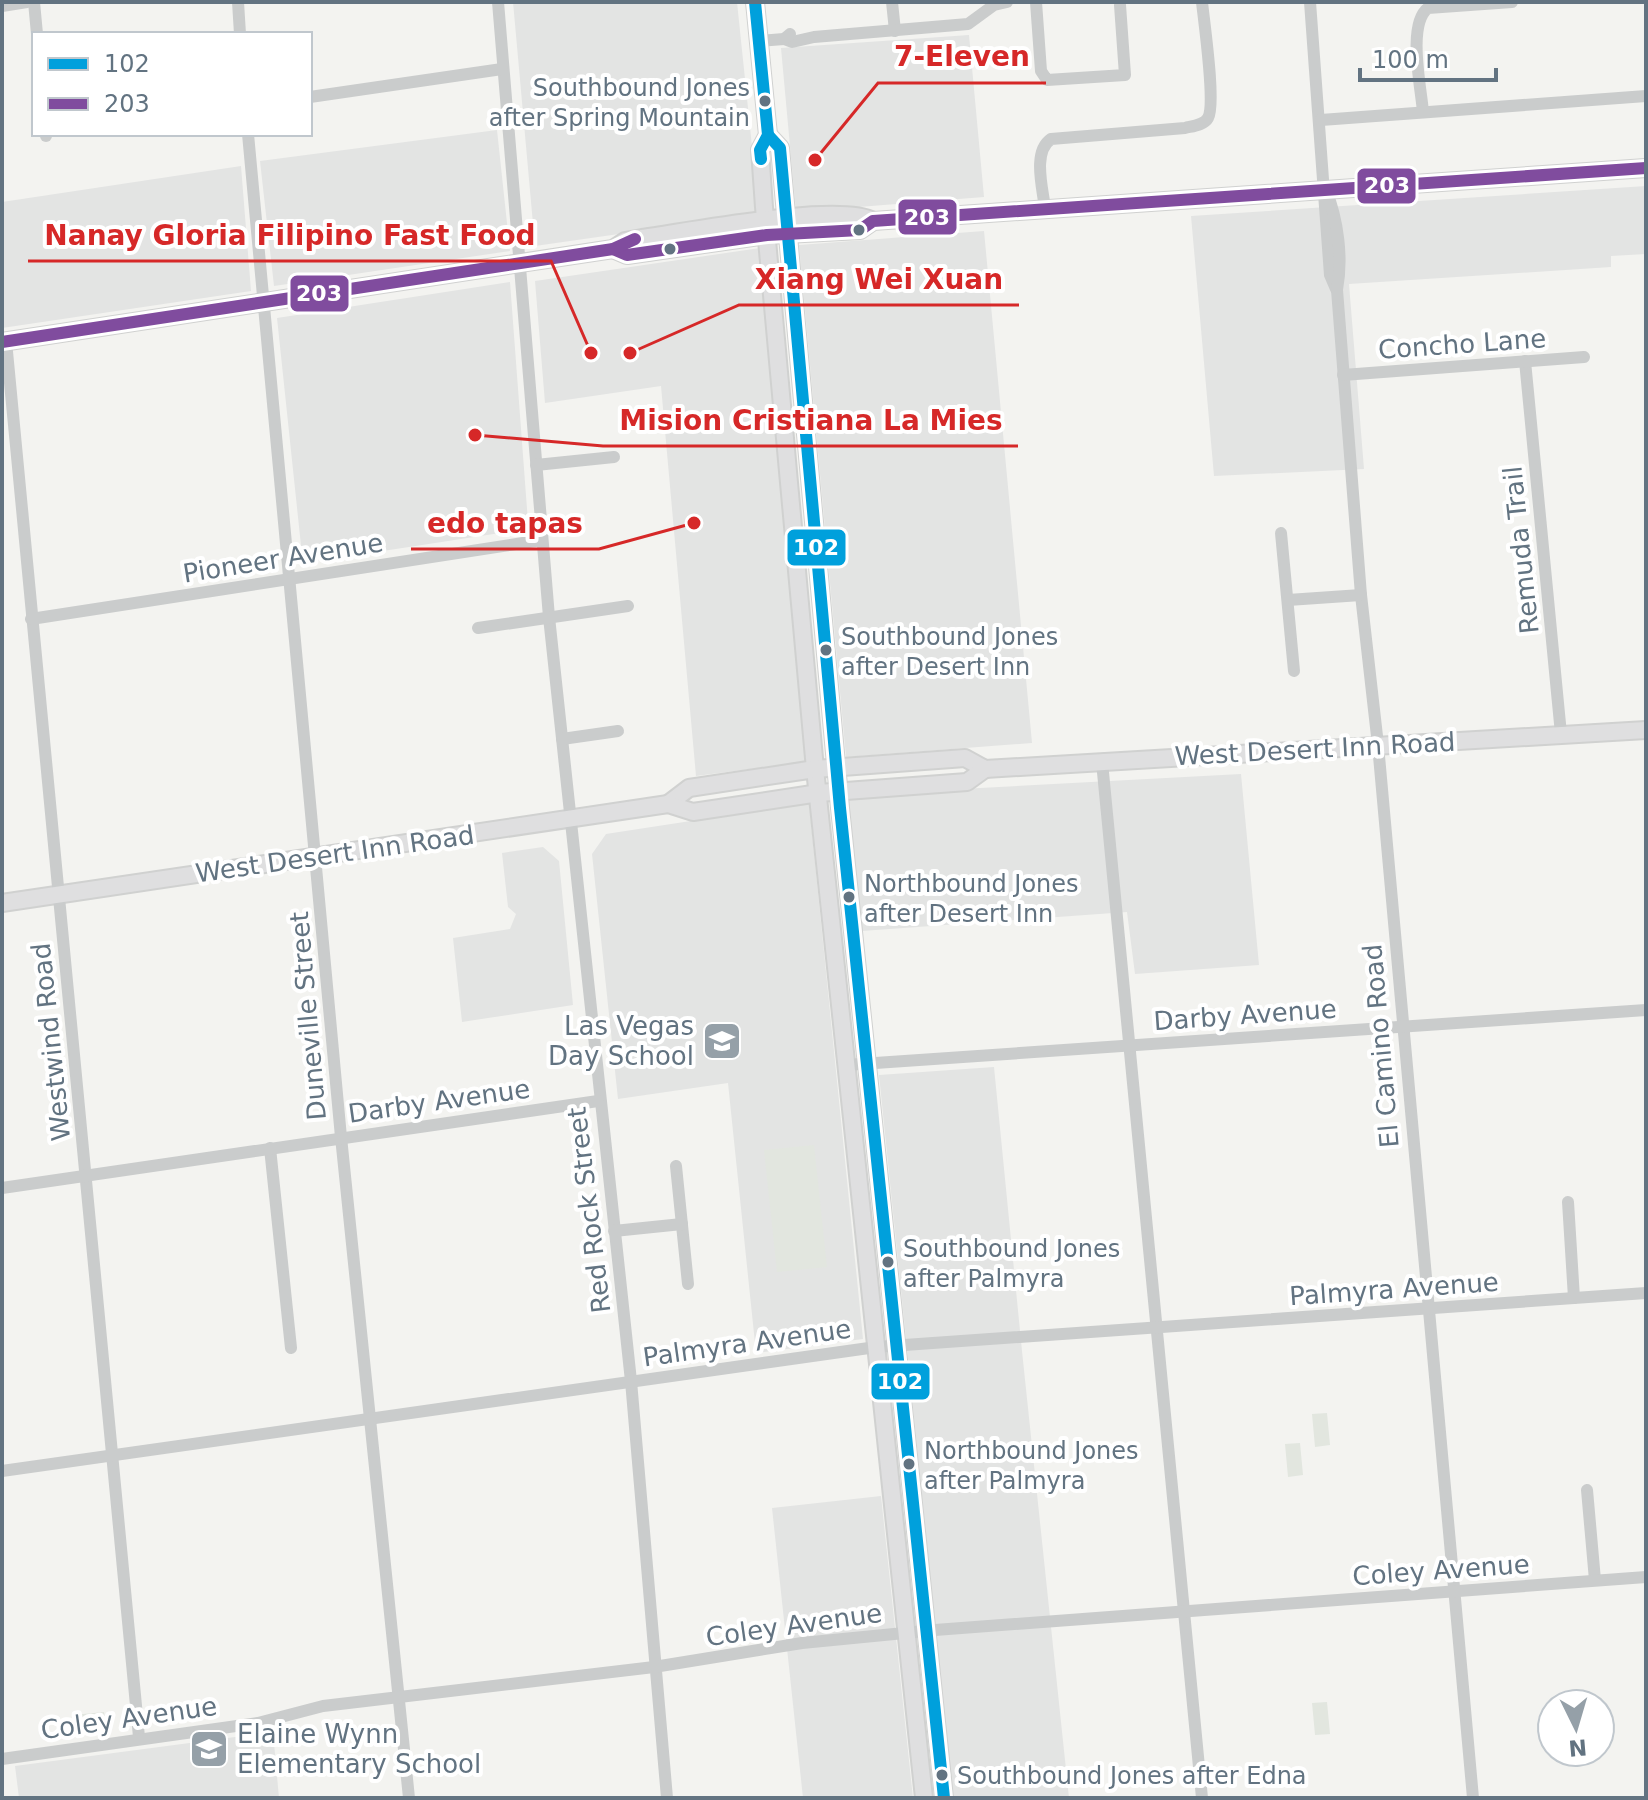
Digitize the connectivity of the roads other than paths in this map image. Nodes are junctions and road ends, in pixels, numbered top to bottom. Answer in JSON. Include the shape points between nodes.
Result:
{"nodes":[{"id":1,"x":27,"y":2,"type":"edge"},
{"id":2,"x":34,"y":2,"type":"edge"},
{"id":3,"x":238,"y":2,"type":"edge"},
{"id":4,"x":498,"y":2,"type":"edge"},
{"id":5,"x":755,"y":2,"type":"edge"},
{"id":6,"x":892,"y":2,"type":"edge"},
{"id":7,"x":1007,"y":2,"type":"edge"},
{"id":8,"x":1036,"y":2,"type":"edge"},
{"id":9,"x":1202,"y":2,"type":"edge"},
{"id":10,"x":1310,"y":2,"type":"edge"},
{"id":11,"x":1512,"y":2,"type":"edge"},
{"id":12,"x":1120,"y":5,"type":"dead end"},
{"id":13,"x":2,"y":6,"type":"edge"},
{"id":14,"x":895,"y":31,"type":"junction"},
{"id":15,"x":37,"y":32,"type":"edge"},
{"id":16,"x":240,"y":32,"type":"edge"},
{"id":17,"x":759,"y":41,"type":"junction"},
{"id":18,"x":502,"y":69,"type":"junction"},
{"id":19,"x":1646,"y":96,"type":"edge"},
{"id":20,"x":312,"y":97,"type":"edge"},
{"id":21,"x":1423,"y":112,"type":"junction"},
{"id":22,"x":1321,"y":120,"type":"junction"},
{"id":23,"x":768,"y":135,"type":"junction"},
{"id":24,"x":248,"y":136,"type":"edge"},
{"id":25,"x":1646,"y":168,"type":"edge"},
{"id":26,"x":1326,"y":190,"type":"junction"},
{"id":27,"x":1045,"y":209,"type":"junction"},
{"id":28,"x":787,"y":227,"type":"junction"},
{"id":29,"x":766,"y":228,"type":"junction"},
{"id":30,"x":520,"y":263,"type":"junction"},
{"id":31,"x":264,"y":302,"type":"junction"},
{"id":32,"x":4,"y":342,"type":"edge"},
{"id":33,"x":1584,"y":357,"type":"dead end"},
{"id":34,"x":1525,"y":361,"type":"junction"},
{"id":35,"x":1343,"y":375,"type":"junction"},
{"id":36,"x":614,"y":457,"type":"dead end"},
{"id":37,"x":536,"y":465,"type":"junction"},
{"id":38,"x":811,"y":506,"type":"junction"},
{"id":39,"x":793,"y":515,"type":"junction"},
{"id":40,"x":1281,"y":533,"type":"dead end"},
{"id":41,"x":542,"y":540,"type":"junction"},
{"id":42,"x":290,"y":580,"type":"junction"},
{"id":43,"x":1361,"y":595,"type":"junction"},
{"id":44,"x":1288,"y":600,"type":"junction"},
{"id":45,"x":628,"y":606,"type":"dead end"},
{"id":46,"x":549,"y":617,"type":"junction"},
{"id":47,"x":31,"y":619,"type":"junction"},
{"id":48,"x":478,"y":628,"type":"dead end"},
{"id":49,"x":1294,"y":671,"type":"dead end"},
{"id":50,"x":1646,"y":730,"type":"edge"},
{"id":51,"x":618,"y":731,"type":"dead end"},
{"id":52,"x":1561,"y":734,"type":"junction"},
{"id":53,"x":562,"y":739,"type":"junction"},
{"id":54,"x":1378,"y":745,"type":"junction"},
{"id":55,"x":1102,"y":762,"type":"junction"},
{"id":56,"x":836,"y":767,"type":"junction"},
{"id":57,"x":815,"y":769,"type":"junction"},
{"id":58,"x":985,"y":769,"type":"junction"},
{"id":59,"x":838,"y":792,"type":"junction"},
{"id":60,"x":819,"y":793,"type":"junction"},
{"id":61,"x":668,"y":804,"type":"junction"},
{"id":62,"x":570,"y":819,"type":"junction"},
{"id":63,"x":315,"y":857,"type":"junction"},
{"id":64,"x":58,"y":895,"type":"junction"},
{"id":65,"x":2,"y":903,"type":"edge"},
{"id":66,"x":1646,"y":1010,"type":"edge"},
{"id":67,"x":1401,"y":1027,"type":"junction"},
{"id":68,"x":1127,"y":1044,"type":"junction"},
{"id":69,"x":867,"y":1064,"type":"junction"},
{"id":70,"x":846,"y":1065,"type":"junction"},
{"id":71,"x":598,"y":1101,"type":"junction"},
{"id":72,"x":341,"y":1137,"type":"junction"},
{"id":73,"x":270,"y":1148,"type":"junction"},
{"id":74,"x":676,"y":1166,"type":"dead end"},
{"id":75,"x":84,"y":1177,"type":"junction"},
{"id":76,"x":2,"y":1188,"type":"edge"},
{"id":77,"x":1568,"y":1202,"type":"dead end"},
{"id":78,"x":682,"y":1224,"type":"junction"},
{"id":79,"x":614,"y":1231,"type":"junction"},
{"id":80,"x":688,"y":1284,"type":"dead end"},
{"id":81,"x":1646,"y":1293,"type":"edge"},
{"id":82,"x":1574,"y":1298,"type":"junction"},
{"id":83,"x":1427,"y":1309,"type":"junction"},
{"id":84,"x":1155,"y":1326,"type":"junction"},
{"id":85,"x":876,"y":1347,"type":"junction"},
{"id":86,"x":896,"y":1347,"type":"junction"},
{"id":87,"x":291,"y":1348,"type":"dead end"},
{"id":88,"x":631,"y":1381,"type":"junction"},
{"id":89,"x":370,"y":1419,"type":"junction"},
{"id":90,"x":113,"y":1457,"type":"junction"},
{"id":91,"x":2,"y":1471,"type":"edge"},
{"id":92,"x":1587,"y":1490,"type":"dead end"},
{"id":93,"x":1646,"y":1577,"type":"edge"},
{"id":94,"x":1595,"y":1580,"type":"junction"},
{"id":95,"x":1453,"y":1591,"type":"junction"},
{"id":96,"x":1184,"y":1611,"type":"junction"},
{"id":97,"x":926,"y":1631,"type":"junction"},
{"id":98,"x":906,"y":1633,"type":"junction"},
{"id":99,"x":654,"y":1667,"type":"junction"},
{"id":100,"x":399,"y":1697,"type":"junction"},
{"id":101,"x":139,"y":1737,"type":"junction"},
{"id":102,"x":2,"y":1759,"type":"edge"},
{"id":103,"x":409,"y":1798,"type":"edge"},
{"id":104,"x":667,"y":1798,"type":"edge"},
{"id":105,"x":924,"y":1798,"type":"edge"},
{"id":106,"x":944,"y":1798,"type":"edge"},
{"id":107,"x":1202,"y":1798,"type":"edge"},
{"id":108,"x":1473,"y":1798,"type":"edge"}],
"edges":[{"from":1,"to":13,"type":"street"},
{"from":2,"to":15,"type":"street"},
{"from":3,"to":16,"type":"street"},
{"from":4,"to":18,"type":"street","name":"Red Rock Street"},
{"from":5,"to":17,"type":"main road"},
{"from":6,"to":14,"type":"street"},
{"from":7,"to":14,"type":"street","via":[[968,24]]},
{"from":8,"to":12,"type":"street","via":[[1041,71],[1047,80],[1125,75]]},
{"from":9,"to":27,"type":"street","via":[[1211,94],[1208,118],[1185,128],[1051,139],[1041,157]]},
{"from":10,"to":22,"type":"street","name":"El Camino Road"},
{"from":11,"to":21,"type":"street","via":[[1428,8],[1421,14],[1417,33]]},
{"from":14,"to":17,"type":"street","via":[[789,34]]},
{"from":17,"to":23,"type":"main road"},
{"from":18,"to":20,"type":"street"},
{"from":18,"to":30,"type":"street","name":"Red Rock Street"},
{"from":19,"to":21,"type":"street"},
{"from":21,"to":22,"type":"street"},
{"from":22,"to":26,"type":"street","name":"El Camino Road"},
{"from":23,"to":28,"type":"main road","via":[[780,148]]},
{"from":23,"to":29,"type":"main road","via":[[760,150]]},
{"from":24,"to":31,"type":"street","name":"Duneville Street"},
{"from":25,"to":26,"type":"main road"},
{"from":26,"to":27,"type":"main road"},
{"from":26,"to":35,"type":"street","name":"El Camino Road","via":[[1334,212],[1340,274]]},
{"from":27,"to":28,"type":"main road","via":[[873,221],[860,230]]},
{"from":28,"to":29,"type":"main road"},
{"from":28,"to":38,"type":"main road"},
{"from":29,"to":30,"type":"main road","via":[[627,255],[613,249]]},
{"from":29,"to":39,"type":"main road"},
{"from":30,"to":31,"type":"main road"},
{"from":30,"to":37,"type":"street","name":"Red Rock Street"},
{"from":31,"to":32,"type":"main road"},
{"from":31,"to":42,"type":"street","name":"Duneville Street"},
{"from":32,"to":47,"type":"street","name":"Westwind Road"},
{"from":33,"to":34,"type":"street","name":"Concho Lane"},
{"from":34,"to":35,"type":"street","name":"Concho Lane"},
{"from":34,"to":52,"type":"street","name":"Remuda Trail"},
{"from":35,"to":43,"type":"street","name":"El Camino Road"},
{"from":36,"to":37,"type":"street"},
{"from":37,"to":41,"type":"street","name":"Red Rock Street"},
{"from":38,"to":39,"type":"main road"},
{"from":38,"to":56,"type":"main road"},
{"from":39,"to":57,"type":"main road"},
{"from":40,"to":44,"type":"street"},
{"from":41,"to":42,"type":"street","name":"Pioneer Avenue"},
{"from":41,"to":46,"type":"street","name":"Red Rock Street"},
{"from":42,"to":47,"type":"street","name":"Pioneer Avenue"},
{"from":42,"to":63,"type":"street","name":"Duneville Street"},
{"from":43,"to":44,"type":"street"},
{"from":43,"to":54,"type":"street","name":"El Camino Road"},
{"from":44,"to":49,"type":"street"},
{"from":45,"to":46,"type":"street"},
{"from":46,"to":48,"type":"street"},
{"from":46,"to":53,"type":"street","name":"Red Rock Street"},
{"from":47,"to":64,"type":"street","name":"Westwind Road"},
{"from":50,"to":52,"type":"main road","name":"West Desert Inn Road"},
{"from":51,"to":53,"type":"street"},
{"from":52,"to":54,"type":"main road","name":"West Desert Inn Road"},
{"from":53,"to":62,"type":"street","name":"Red Rock Street"},
{"from":54,"to":55,"type":"main road","name":"West Desert Inn Road"},
{"from":54,"to":67,"type":"street","name":"El Camino Road"},
{"from":55,"to":58,"type":"main road","name":"West Desert Inn Road"},
{"from":55,"to":68,"type":"street"},
{"from":56,"to":57,"type":"main road","name":"West Desert Inn Road"},
{"from":56,"to":58,"type":"main road","name":"West Desert Inn Road","via":[[965,758]]},
{"from":56,"to":59,"type":"main road"},
{"from":57,"to":60,"type":"main road"},
{"from":57,"to":61,"type":"main road","name":"West Desert Inn Road","via":[[689,788]]},
{"from":58,"to":59,"type":"main road","name":"West Desert Inn Road","via":[[967,782]]},
{"from":59,"to":60,"type":"main road","name":"West Desert Inn Road"},
{"from":59,"to":69,"type":"main road"},
{"from":60,"to":61,"type":"main road","name":"West Desert Inn Road","via":[[693,812]]},
{"from":60,"to":70,"type":"main road"},
{"from":61,"to":62,"type":"main road","name":"West Desert Inn Road"},
{"from":62,"to":63,"type":"main road","name":"West Desert Inn Road"},
{"from":62,"to":71,"type":"street","name":"Red Rock Street"},
{"from":63,"to":64,"type":"main road","name":"West Desert Inn Road"},
{"from":63,"to":72,"type":"street","name":"Duneville Street"},
{"from":64,"to":65,"type":"main road","name":"West Desert Inn Road"},
{"from":64,"to":75,"type":"street","name":"Westwind Road"},
{"from":66,"to":67,"type":"street","name":"Darby Avenue"},
{"from":67,"to":68,"type":"street","name":"Darby Avenue"},
{"from":67,"to":83,"type":"street","name":"El Camino Road"},
{"from":68,"to":69,"type":"street","name":"Darby Avenue"},
{"from":68,"to":84,"type":"street"},
{"from":69,"to":70,"type":"street","name":"Darby Avenue"},
{"from":69,"to":86,"type":"main road"},
{"from":70,"to":85,"type":"main road"},
{"from":71,"to":72,"type":"street","name":"Darby Avenue"},
{"from":71,"to":79,"type":"street","name":"Red Rock Street"},
{"from":72,"to":73,"type":"street","name":"Darby Avenue"},
{"from":72,"to":89,"type":"street","name":"Duneville Street"},
{"from":73,"to":75,"type":"street","name":"Darby Avenue"},
{"from":73,"to":87,"type":"street"},
{"from":74,"to":78,"type":"street"},
{"from":75,"to":76,"type":"street","name":"Darby Avenue"},
{"from":75,"to":90,"type":"street","name":"Westwind Road"},
{"from":77,"to":82,"type":"street"},
{"from":78,"to":79,"type":"street"},
{"from":78,"to":80,"type":"street"},
{"from":79,"to":88,"type":"street","name":"Red Rock Street"},
{"from":81,"to":82,"type":"street","name":"Palmyra Avenue"},
{"from":82,"to":83,"type":"street","name":"Palmyra Avenue"},
{"from":83,"to":84,"type":"street","name":"Palmyra Avenue"},
{"from":83,"to":95,"type":"street","name":"El Camino Road"},
{"from":84,"to":86,"type":"street","name":"Palmyra Avenue"},
{"from":84,"to":96,"type":"street"},
{"from":85,"to":86,"type":"street","name":"Palmyra Avenue"},
{"from":85,"to":88,"type":"street","name":"Palmyra Avenue"},
{"from":85,"to":98,"type":"main road"},
{"from":86,"to":97,"type":"main road"},
{"from":88,"to":89,"type":"street","name":"Palmyra Avenue"},
{"from":88,"to":99,"type":"street","name":"Red Rock Street"},
{"from":89,"to":90,"type":"street","name":"Palmyra Avenue"},
{"from":89,"to":100,"type":"street","name":"Duneville Street"},
{"from":90,"to":91,"type":"street","name":"Palmyra Avenue"},
{"from":90,"to":101,"type":"street","name":"Westwind Road"},
{"from":92,"to":94,"type":"street"},
{"from":93,"to":94,"type":"street","name":"Coley Avenue"},
{"from":94,"to":95,"type":"street","name":"Coley Avenue"},
{"from":95,"to":96,"type":"street","name":"Coley Avenue"},
{"from":95,"to":108,"type":"street","name":"El Camino Road"},
{"from":96,"to":97,"type":"street","name":"Coley Avenue"},
{"from":96,"to":107,"type":"street"},
{"from":97,"to":98,"type":"street","name":"Coley Avenue"},
{"from":97,"to":106,"type":"main road"},
{"from":98,"to":99,"type":"street","name":"Coley Avenue"},
{"from":98,"to":105,"type":"main road"},
{"from":99,"to":100,"type":"street","name":"Coley Avenue"},
{"from":99,"to":104,"type":"street","name":"Red Rock Street"},
{"from":100,"to":101,"type":"street","name":"Coley Avenue","via":[[323,1706],[258,1723]]},
{"from":100,"to":103,"type":"street","name":"Duneville Street"},
{"from":101,"to":102,"type":"street","name":"Coley Avenue"}]}
